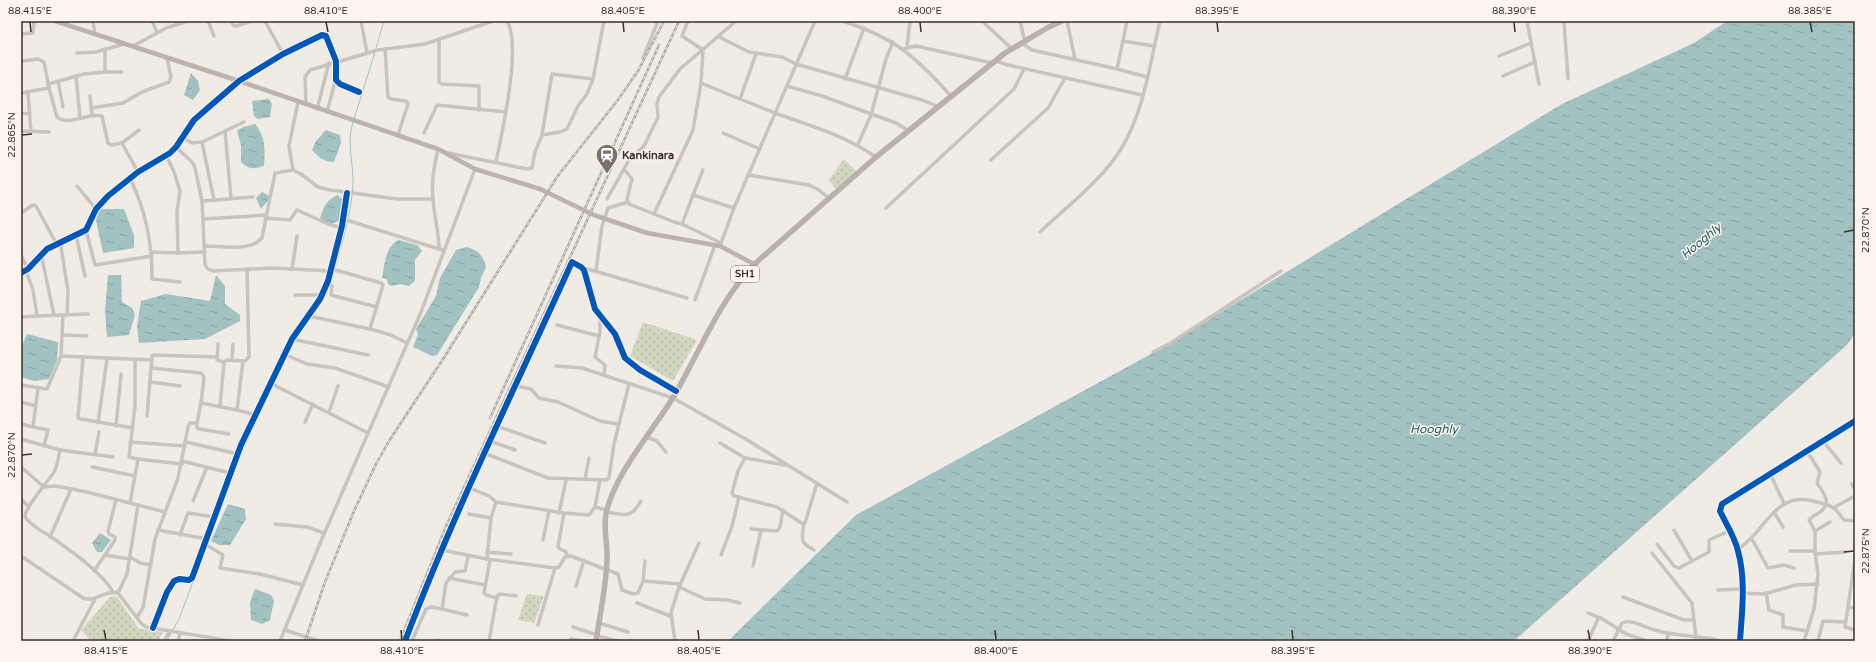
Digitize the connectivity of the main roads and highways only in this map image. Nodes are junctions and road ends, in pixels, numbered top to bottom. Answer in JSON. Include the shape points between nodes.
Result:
{"nodes":[{"id":1,"x":55,"y":21,"type":"edge"},
{"id":2,"x":1062,"y":21,"type":"edge"},
{"id":3,"x":754,"y":264,"type":"junction"},
{"id":4,"x":597,"y":637,"type":"edge"}],
"edges":[{"from":1,"to":3,"type":"main road","bridge":true,"via":[[438,149],[475,169],[540,189],[594,215],[647,233],[719,244]]},
{"from":2,"to":3,"type":"main road","number":"SH1","via":[[1011,48],[876,157]]},
{"from":3,"to":4,"type":"main road","number":"SH1","via":[[730,295],[673,398],[618,485],[607,511],[604,526],[608,560]]}]}
